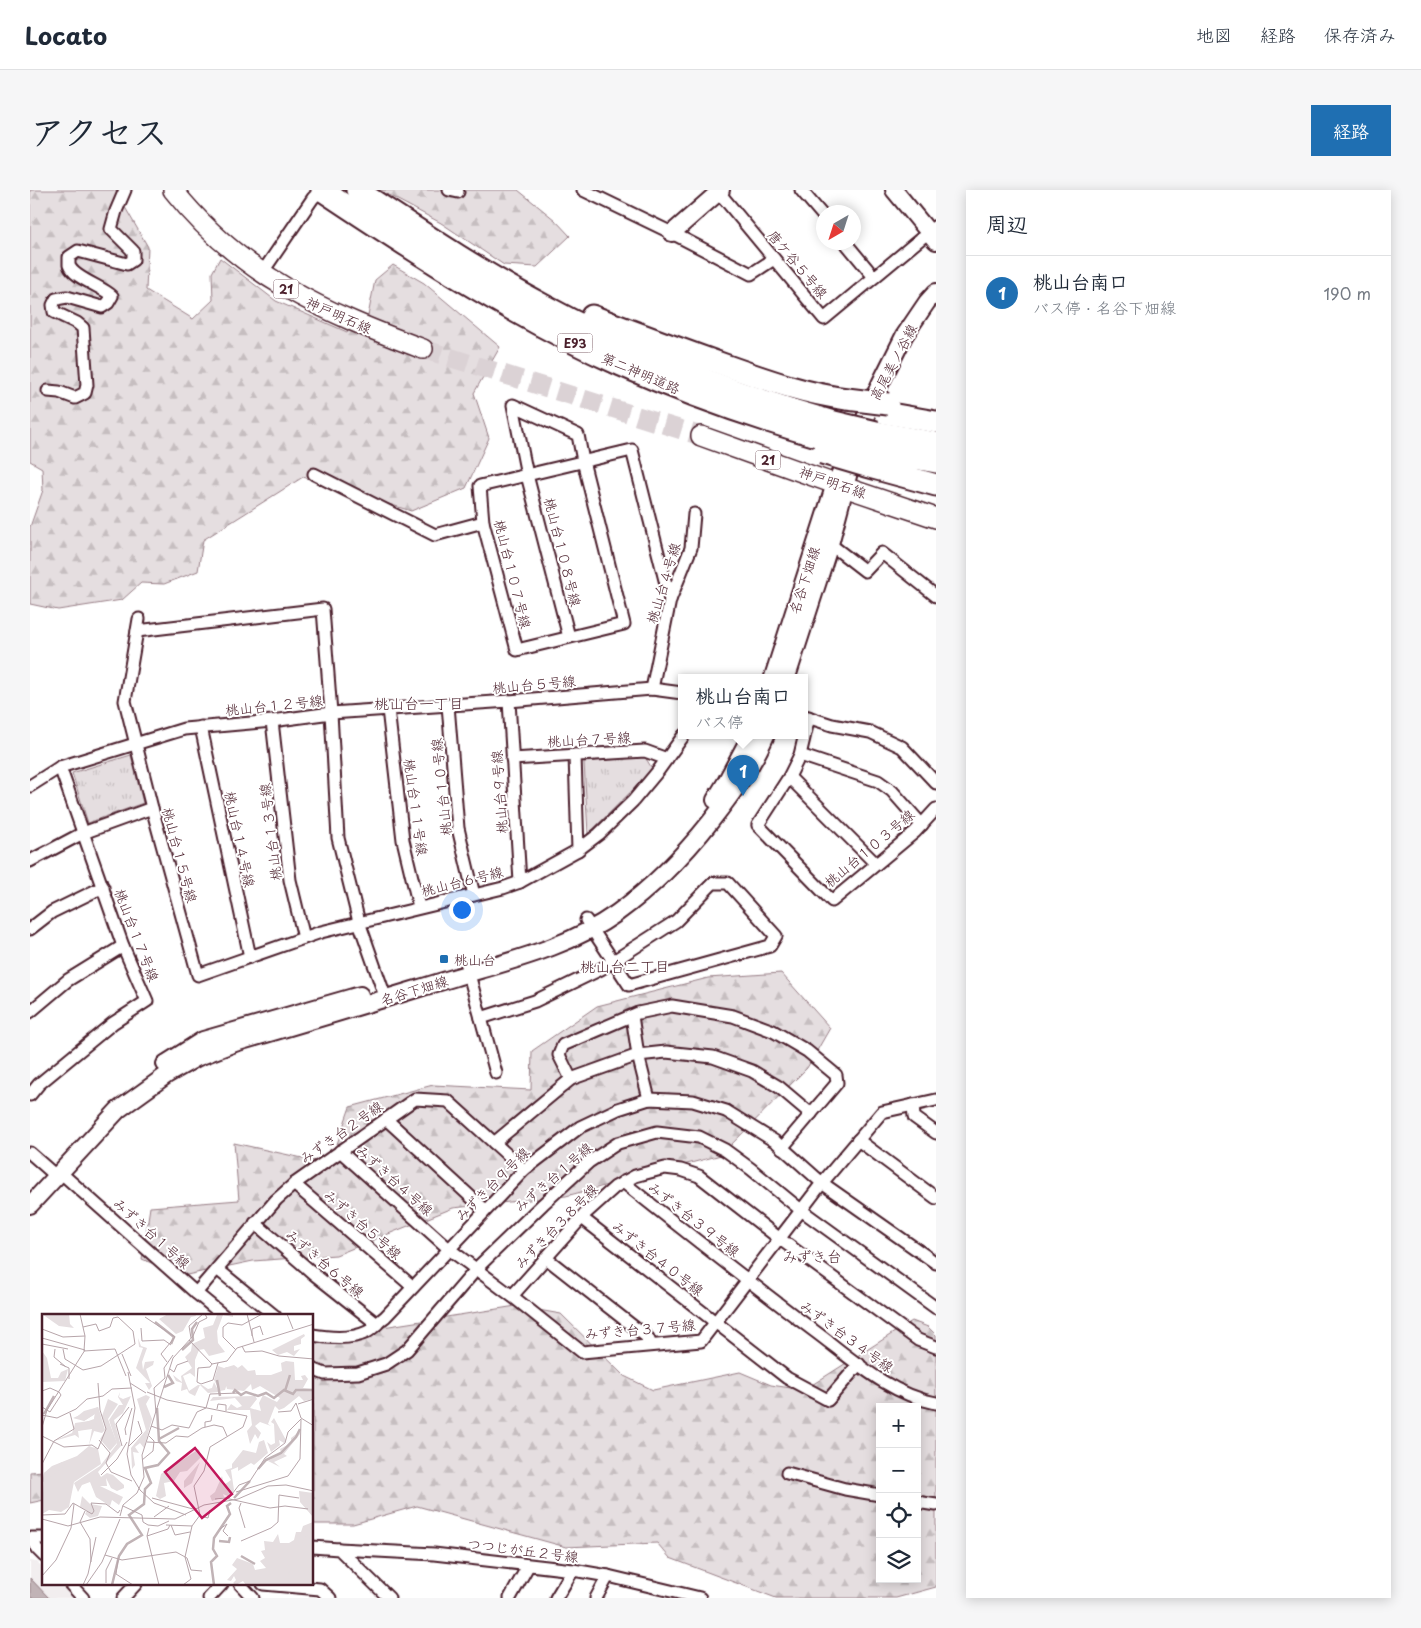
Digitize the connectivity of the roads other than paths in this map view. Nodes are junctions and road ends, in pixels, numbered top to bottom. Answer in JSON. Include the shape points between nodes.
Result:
{"nodes":[{"id":1,"x":125,"y":190,"type":"edge"},
{"id":2,"x":173,"y":190,"type":"edge"},
{"id":3,"x":321,"y":190,"type":"edge"},
{"id":4,"x":583,"y":190,"type":"edge"},
{"id":5,"x":801,"y":190,"type":"edge"},
{"id":6,"x":894,"y":190,"type":"edge"},
{"id":7,"x":719,"y":191,"type":"edge"},
{"id":8,"x":355,"y":196,"type":"edge"},
{"id":9,"x":816,"y":208,"type":"edge"},
{"id":10,"x":672,"y":233,"type":"junction"},
{"id":11,"x":934,"y":233,"type":"edge"},
{"id":12,"x":852,"y":250,"type":"edge"},
{"id":13,"x":454,"y":252,"type":"junction"},
{"id":14,"x":774,"y":259,"type":"junction"},
{"id":15,"x":262,"y":273,"type":"junction"},
{"id":16,"x":874,"y":277,"type":"junction"},
{"id":17,"x":936,"y":292,"type":"edge"},
{"id":18,"x":423,"y":349,"type":"tunnel mouth"},
{"id":19,"x":48,"y":391,"type":"dead end"},
{"id":20,"x":936,"y":408,"type":"edge"},
{"id":21,"x":936,"y":422,"type":"edge"},
{"id":22,"x":874,"y":433,"type":"junction"},
{"id":23,"x":701,"y":436,"type":"tunnel mouth"},
{"id":24,"x":828,"y":438,"type":"junction"},
{"id":25,"x":936,"y":443,"type":"edge"},
{"id":26,"x":583,"y":461,"type":"junction"},
{"id":27,"x":936,"y":462,"type":"edge"},
{"id":28,"x":314,"y":474,"type":"dead end"},
{"id":29,"x":528,"y":474,"type":"junction"},
{"id":30,"x":907,"y":476,"type":"junction"},
{"id":31,"x":936,"y":481,"type":"edge"},
{"id":32,"x":840,"y":485,"type":"junction"},
{"id":33,"x":936,"y":485,"type":"edge"},
{"id":34,"x":694,"y":514,"type":"dead end"},
{"id":35,"x":936,"y":518,"type":"edge"},
{"id":36,"x":484,"y":522,"type":"junction"},
{"id":37,"x":830,"y":544,"type":"junction"},
{"id":38,"x":936,"y":596,"type":"edge"},
{"id":39,"x":670,"y":600,"type":"junction"},
{"id":40,"x":139,"y":619,"type":"dead end"},
{"id":41,"x":137,"y":631,"type":"junction"},
{"id":42,"x":569,"y":637,"type":"junction"},
{"id":43,"x":774,"y":674,"type":"edge"},
{"id":44,"x":787,"y":674,"type":"edge"},
{"id":45,"x":652,"y":689,"type":"junction"},
{"id":46,"x":678,"y":692,"type":"edge"},
{"id":47,"x":509,"y":701,"type":"junction"},
{"id":48,"x":448,"y":705,"type":"junction"},
{"id":49,"x":388,"y":709,"type":"junction"},
{"id":50,"x":331,"y":713,"type":"junction"},
{"id":51,"x":808,"y":717,"type":"edge"},
{"id":52,"x":272,"y":721,"type":"junction"},
{"id":53,"x":201,"y":727,"type":"junction"},
{"id":54,"x":681,"y":739,"type":"edge"},
{"id":55,"x":749,"y":739,"type":"edge"},
{"id":56,"x":764,"y":739,"type":"edge"},
{"id":57,"x":803,"y":739,"type":"edge"},
{"id":58,"x":135,"y":743,"type":"junction"},
{"id":59,"x":575,"y":755,"type":"junction"},
{"id":60,"x":800,"y":755,"type":"junction"},
{"id":61,"x":512,"y":759,"type":"junction"},
{"id":62,"x":667,"y":759,"type":"junction"},
{"id":63,"x":60,"y":767,"type":"junction"},
{"id":64,"x":789,"y":777,"type":"junction"},
{"id":65,"x":936,"y":783,"type":"edge"},
{"id":66,"x":30,"y":786,"type":"edge"},
{"id":67,"x":152,"y":808,"type":"junction"},
{"id":68,"x":936,"y":809,"type":"edge"},
{"id":69,"x":922,"y":825,"type":"junction"},
{"id":70,"x":83,"y":833,"type":"junction"},
{"id":71,"x":578,"y":850,"type":"junction"},
{"id":72,"x":30,"y":861,"type":"edge"},
{"id":73,"x":876,"y":864,"type":"junction"},
{"id":74,"x":520,"y":882,"type":"junction"},
{"id":75,"x":103,"y":887,"type":"junction"},
{"id":76,"x":474,"y":895,"type":"junction"},
{"id":77,"x":419,"y":907,"type":"junction"},
{"id":78,"x":359,"y":922,"type":"junction"},
{"id":79,"x":588,"y":924,"type":"junction"},
{"id":80,"x":30,"y":929,"type":"edge"},
{"id":81,"x":304,"y":938,"type":"junction"},
{"id":82,"x":123,"y":946,"type":"junction"},
{"id":83,"x":250,"y":957,"type":"junction"},
{"id":84,"x":614,"y":961,"type":"junction"},
{"id":85,"x":468,"y":970,"type":"junction"},
{"id":86,"x":198,"y":975,"type":"joint"},
{"id":87,"x":384,"y":993,"type":"junction"},
{"id":88,"x":30,"y":1012,"type":"edge"},
{"id":89,"x":632,"y":1016,"type":"junction"},
{"id":90,"x":481,"y":1018,"type":"junction"},
{"id":91,"x":638,"y":1055,"type":"junction"},
{"id":92,"x":496,"y":1072,"type":"dead end"},
{"id":93,"x":30,"y":1076,"type":"edge"},
{"id":94,"x":571,"y":1079,"type":"junction"},
{"id":95,"x":40,"y":1084,"type":"junction"},
{"id":96,"x":30,"y":1095,"type":"edge"},
{"id":97,"x":649,"y":1099,"type":"junction"},
{"id":98,"x":936,"y":1100,"type":"edge"},
{"id":99,"x":913,"y":1105,"type":"junction"},
{"id":100,"x":811,"y":1114,"type":"junction"},
{"id":101,"x":386,"y":1120,"type":"junction"},
{"id":102,"x":936,"y":1133,"type":"edge"},
{"id":103,"x":858,"y":1140,"type":"junction"},
{"id":104,"x":494,"y":1143,"type":"junction"},
{"id":105,"x":782,"y":1148,"type":"junction"},
{"id":106,"x":340,"y":1151,"type":"junction"},
{"id":107,"x":30,"y":1153,"type":"edge"},
{"id":108,"x":524,"y":1170,"type":"junction"},
{"id":109,"x":55,"y":1172,"type":"junction"},
{"id":110,"x":623,"y":1182,"type":"junction"},
{"id":111,"x":822,"y":1183,"type":"junction"},
{"id":112,"x":294,"y":1184,"type":"junction"},
{"id":113,"x":30,"y":1189,"type":"edge"},
{"id":114,"x":936,"y":1198,"type":"edge"},
{"id":115,"x":30,"y":1205,"type":"edge"},
{"id":116,"x":485,"y":1210,"type":"junction"},
{"id":117,"x":800,"y":1210,"type":"junction"},
{"id":118,"x":582,"y":1218,"type":"junction"},
{"id":119,"x":255,"y":1223,"type":"junction"},
{"id":120,"x":780,"y":1238,"type":"junction"},
{"id":121,"x":449,"y":1249,"type":"junction"},
{"id":122,"x":546,"y":1258,"type":"junction"},
{"id":123,"x":936,"y":1263,"type":"edge"},
{"id":124,"x":217,"y":1269,"type":"junction"},
{"id":125,"x":476,"y":1269,"type":"junction"},
{"id":126,"x":746,"y":1280,"type":"junction"},
{"id":127,"x":413,"y":1287,"type":"junction"},
{"id":128,"x":196,"y":1293,"type":"junction"},
{"id":129,"x":512,"y":1296,"type":"junction"},
{"id":130,"x":936,"y":1308,"type":"edge"},
{"id":131,"x":222,"y":1314,"type":"edge"},
{"id":132,"x":273,"y":1314,"type":"edge"},
{"id":133,"x":716,"y":1321,"type":"junction"},
{"id":134,"x":377,"y":1324,"type":"junction"},
{"id":135,"x":314,"y":1335,"type":"edge"},
{"id":136,"x":650,"y":1346,"type":"junction"},
{"id":137,"x":936,"y":1347,"type":"edge"},
{"id":138,"x":859,"y":1364,"type":"junction"},
{"id":139,"x":314,"y":1370,"type":"edge"},
{"id":140,"x":936,"y":1403,"type":"edge"},
{"id":141,"x":787,"y":1473,"type":"dead end"},
{"id":142,"x":876,"y":1494,"type":"edge"},
{"id":143,"x":921,"y":1503,"type":"edge"},
{"id":144,"x":936,"y":1505,"type":"edge"},
{"id":145,"x":42,"y":1538,"type":"edge"},
{"id":146,"x":314,"y":1547,"type":"edge"},
{"id":147,"x":339,"y":1549,"type":"junction"},
{"id":148,"x":42,"y":1554,"type":"edge"},
{"id":149,"x":528,"y":1566,"type":"junction"},
{"id":150,"x":573,"y":1570,"type":"junction"},
{"id":151,"x":608,"y":1576,"type":"junction"},
{"id":152,"x":72,"y":1586,"type":"edge"},
{"id":153,"x":134,"y":1586,"type":"edge"},
{"id":154,"x":220,"y":1586,"type":"edge"},
{"id":155,"x":242,"y":1586,"type":"edge"},
{"id":156,"x":286,"y":1586,"type":"edge"},
{"id":157,"x":83,"y":1598,"type":"edge"},
{"id":158,"x":123,"y":1598,"type":"edge"},
{"id":159,"x":209,"y":1598,"type":"edge"},
{"id":160,"x":253,"y":1598,"type":"edge"},
{"id":161,"x":330,"y":1598,"type":"edge"},
{"id":162,"x":389,"y":1598,"type":"edge"},
{"id":163,"x":510,"y":1598,"type":"edge"},
{"id":164,"x":556,"y":1598,"type":"edge"},
{"id":165,"x":596,"y":1598,"type":"edge"},
{"id":166,"x":700,"y":1598,"type":"edge"}],
"edges":[{"from":1,"to":19,"type":"street","via":[[110,228],[133,251],[133,260],[127,264],[78,251],[69,257],[74,273],[112,296],[108,303],[102,307],[67,297],[56,299],[52,305],[54,312],[83,328],[85,393],[75,398]]},
{"from":2,"to":15,"type":"main road","name":"神戸明石線","number":"21","via":[[222,242]]},
{"from":3,"to":8,"type":"highway","name":"第二神明道路","number":"E93"},
{"from":3,"to":15,"type":"street"},
{"from":4,"to":10,"type":"street"},
{"from":5,"to":9,"type":"street"},
{"from":6,"to":11,"type":"street"},
{"from":7,"to":10,"type":"street"},
{"from":7,"to":14,"type":"street","name":"唐ケ谷５号線"},
{"from":8,"to":13,"type":"highway","name":"第二神明道路","number":"E93"},
{"from":8,"to":24,"type":"highway","name":"第二神明道路","number":"E93","via":[[492,298],[577,344],[665,384],[757,418]]},
{"from":10,"to":14,"type":"street","via":[[751,274]]},
{"from":11,"to":16,"type":"street","name":"唐ケ谷５号線"},
{"from":12,"to":16,"type":"street"},
{"from":13,"to":22,"type":"highway","bridge":true,"via":[[576,310],[762,378],[840,400]]},
{"from":13,"to":24,"type":"highway","name":"第二神明道路","number":"E93","via":[[542,305],[628,347],[716,384],[764,400]]},
{"from":14,"to":16,"type":"street","name":"唐ケ谷５号線","via":[[824,319]]},
{"from":15,"to":18,"type":"main road","name":"神戸明石線","number":"21","via":[[309,302]]},
{"from":17,"to":22,"type":"street","name":"高尾美ノ谷線","via":[[904,336],[880,384]]},
{"from":20,"to":22,"type":"highway"},
{"from":21,"to":22,"type":"highway"},
{"from":22,"to":24,"type":"highway","name":"第二神明道路","number":"E93","bridge":true},
{"from":22,"to":24,"type":"highway","bridge":true},
{"from":22,"to":25,"type":"highway","name":"第二神明道路","number":"E93"},
{"from":22,"to":27,"type":"highway","name":"第二神明道路","number":"E93"},
{"from":22,"to":30,"type":"highway"},
{"from":22,"to":32,"type":"street","name":"高尾美ノ谷線"},
{"from":23,"to":32,"type":"main road","name":"神戸明石線","number":"21"},
{"from":26,"to":29,"type":"street","name":"桃山台１０７号線"},
{"from":26,"to":29,"type":"street","name":"桃山台１０８号線","via":[[578,435],[513,405]]},
{"from":26,"to":39,"type":"street","name":"桃山台１０７号線","via":[[632,450]]},
{"from":26,"to":42,"type":"street","name":"桃山台１０７号線","via":[[624,624]]},
{"from":28,"to":36,"type":"street","via":[[435,535]]},
{"from":29,"to":36,"type":"street","name":"桃山台１０７号線","via":[[480,486]]},
{"from":29,"to":42,"type":"street","name":"桃山台１０８号線"},
{"from":30,"to":31,"type":"highway"},
{"from":30,"to":33,"type":"highway"},
{"from":32,"to":35,"type":"main road","name":"神戸明石線","number":"21"},
{"from":32,"to":37,"type":"street","name":"名谷下畑線"},
{"from":32,"to":43,"type":"street","name":"名谷下畑線"},
{"from":34,"to":39,"type":"street","name":"桃山台４号線","via":[[691,548]]},
{"from":36,"to":42,"type":"street","name":"桃山台１０７号線","via":[[517,650]]},
{"from":37,"to":38,"type":"street","via":[[865,571],[882,553]]},
{"from":37,"to":44,"type":"street","name":"名谷下畑線"},
{"from":39,"to":45,"type":"street","name":"桃山台４号線"},
{"from":40,"to":41,"type":"street","name":"桃山台１５号線"},
{"from":41,"to":50,"type":"street","via":[[323,609]]},
{"from":41,"to":58,"type":"street","name":"桃山台１５号線","via":[[125,701]]},
{"from":45,"to":46,"type":"street","name":"桃山台５号線"},
{"from":45,"to":47,"type":"street","name":"桃山台５号線"},
{"from":47,"to":48,"type":"street","name":"桃山台５号線"},
{"from":47,"to":61,"type":"street","name":"桃山台９号線"},
{"from":48,"to":49,"type":"street","name":"桃山台５号線"},
{"from":48,"to":76,"type":"street","name":"桃山台１０号線","via":[[458,828]]},
{"from":49,"to":50,"type":"street","name":"桃山台５号線"},
{"from":49,"to":77,"type":"street","name":"桃山台１１号線","via":[[403,840]]},
{"from":50,"to":52,"type":"street","name":"桃山台１２号線"},
{"from":50,"to":78,"type":"street","name":"桃山台１２号線","via":[[338,838]]},
{"from":51,"to":65,"type":"street","via":[[870,732],[902,747]]},
{"from":52,"to":53,"type":"street","name":"桃山台１２号線"},
{"from":52,"to":81,"type":"street","name":"桃山台１３号線","via":[[290,880]]},
{"from":53,"to":58,"type":"street","name":"桃山台１２号線"},
{"from":53,"to":83,"type":"street","name":"桃山台１４号線"},
{"from":54,"to":62,"type":"street","name":"桃山台６号線"},
{"from":55,"to":79,"type":"street","name":"名谷下畑線","via":[[704,816],[635,888]]},
{"from":56,"to":79,"type":"street","name":"名谷下畑線","via":[[742,778],[695,841],[661,877],[617,913]]},
{"from":57,"to":60,"type":"street","name":"桃山台１０３号線"},
{"from":58,"to":63,"type":"street","name":"桃山台１２号線"},
{"from":58,"to":67,"type":"street","name":"桃山台１５号線"},
{"from":59,"to":61,"type":"street","name":"桃山台７号線"},
{"from":59,"to":62,"type":"street","name":"桃山台７号線","via":[[645,751]]},
{"from":59,"to":71,"type":"street"},
{"from":60,"to":64,"type":"street","name":"桃山台１０３号線"},
{"from":60,"to":69,"type":"street","via":[[878,781],[892,791]]},
{"from":61,"to":74,"type":"street","name":"桃山台９号線"},
{"from":62,"to":71,"type":"street","name":"桃山台６号線","via":[[633,801]]},
{"from":63,"to":66,"type":"street","name":"桃山台１２号線"},
{"from":63,"to":70,"type":"street","name":"桃山台１７号線"},
{"from":64,"to":73,"type":"street"},
{"from":64,"to":73,"type":"street","name":"桃山台１０３号線","via":[[758,825],[832,901]]},
{"from":67,"to":70,"type":"street"},
{"from":67,"to":86,"type":"street","name":"桃山台１５号線"},
{"from":68,"to":69,"type":"street","name":"桃山台１０３号線"},
{"from":69,"to":73,"type":"street","name":"桃山台１０３号線"},
{"from":70,"to":72,"type":"street"},
{"from":70,"to":75,"type":"street","name":"桃山台１７号線"},
{"from":71,"to":74,"type":"street","name":"桃山台６号線"},
{"from":74,"to":76,"type":"street","name":"桃山台６号線"},
{"from":75,"to":80,"type":"street","via":[[52,912]]},
{"from":75,"to":82,"type":"street","name":"桃山台１７号線"},
{"from":76,"to":77,"type":"street","name":"桃山台６号線"},
{"from":77,"to":78,"type":"street","name":"桃山台６号線"},
{"from":78,"to":81,"type":"street","name":"桃山台６号線"},
{"from":78,"to":87,"type":"street","name":"桃山台１２号線"},
{"from":79,"to":84,"type":"street"},
{"from":79,"to":85,"type":"street","name":"名谷下畑線","via":[[536,954],[491,968]]},
{"from":81,"to":83,"type":"street","name":"桃山台６号線"},
{"from":82,"to":88,"type":"street","via":[[68,980]]},
{"from":82,"to":95,"type":"street","name":"桃山台１７号線","via":[[147,1001],[113,1023]]},
{"from":83,"to":86,"type":"street","name":"桃山台６号線"},
{"from":84,"to":84,"type":"street","via":[[676,921],[713,883],[728,882],[776,936],[770,946],[629,985]]},
{"from":84,"to":90,"type":"street","via":[[535,1001]]},
{"from":85,"to":87,"type":"street","name":"名谷下畑線"},
{"from":85,"to":90,"type":"street"},
{"from":87,"to":109,"type":"street","name":"名谷下畑線","via":[[196,1058],[118,1110]]},
{"from":89,"to":91,"type":"street"},
{"from":89,"to":94,"type":"street","via":[[563,1045],[559,1055]]},
{"from":89,"to":100,"type":"street","via":[[672,1006],[733,1016],[773,1031],[807,1051],[836,1075],[837,1083]]},
{"from":90,"to":92,"type":"street"},
{"from":91,"to":94,"type":"street"},
{"from":91,"to":97,"type":"street"},
{"from":91,"to":100,"type":"street","via":[[666,1052],[714,1057],[752,1071],[779,1087]]},
{"from":93,"to":95,"type":"street"},
{"from":94,"to":104,"type":"street"},
{"from":95,"to":96,"type":"street","name":"桃山台１７号線"},
{"from":97,"to":105,"type":"street","name":"みずき台９号線","via":[[693,1100],[726,1110]]},
{"from":97,"to":108,"type":"street","name":"みずき台９号線","via":[[580,1127]]},
{"from":98,"to":99,"type":"street","name":"みずき台３７号線"},
{"from":99,"to":102,"type":"street","via":[[914,1117]]},
{"from":99,"to":103,"type":"street","name":"みずき台３７号線","via":[[882,1112]]},
{"from":100,"to":105,"type":"street"},
{"from":101,"to":104,"type":"street","name":"みずき台２号線","via":[[415,1099],[448,1101]]},
{"from":101,"to":106,"type":"street","name":"みずき台２号線"},
{"from":101,"to":116,"type":"street"},
{"from":103,"to":111,"type":"street","name":"みずき台３７号線"},
{"from":103,"to":114,"type":"street"},
{"from":104,"to":108,"type":"street","name":"みずき台２号線"},
{"from":105,"to":111,"type":"street","name":"みずき台９号線"},
{"from":106,"to":112,"type":"street","name":"みずき台２号線"},
{"from":106,"to":121,"type":"street","name":"みずき台４号線"},
{"from":107,"to":109,"type":"street","name":"みずき台１号線"},
{"from":108,"to":116,"type":"street","name":"みずき台９号線"},
{"from":109,"to":113,"type":"street","name":"名谷下畑線"},
{"from":109,"to":115,"type":"street","name":"名谷下畑線"},
{"from":109,"to":128,"type":"street","name":"みずき台１号線"},
{"from":110,"to":118,"type":"street","name":"みずき台３８号線"},
{"from":110,"to":120,"type":"street","name":"みずき台３８号線","via":[[661,1168],[699,1176]]},
{"from":110,"to":126,"type":"street","name":"みずき台３９号線"},
{"from":111,"to":117,"type":"street","name":"みずき台３７号線"},
{"from":111,"to":123,"type":"street","name":"みずき台９号線"},
{"from":112,"to":119,"type":"street","name":"みずき台２号線"},
{"from":112,"to":127,"type":"street","name":"みずき台５号線"},
{"from":116,"to":121,"type":"street","name":"みずき台９号線"},
{"from":117,"to":120,"type":"street","name":"みずき台３７号線"},
{"from":117,"to":125,"type":"street","name":"みずき台１号線","via":[[725,1150],[699,1137],[657,1132],[618,1143],[589,1162]]},
{"from":117,"to":130,"type":"street","name":"みずき台１号線"},
{"from":118,"to":122,"type":"street","name":"みずき台３８号線"},
{"from":118,"to":133,"type":"street","name":"みずき台４０号線"},
{"from":119,"to":124,"type":"street","name":"みずき台２号線"},
{"from":119,"to":134,"type":"street","name":"みずき台６号線"},
{"from":120,"to":126,"type":"street","name":"みずき台３７号線"},
{"from":120,"to":137,"type":"street","name":"みずき台３８号線","via":[[918,1340]]},
{"from":121,"to":125,"type":"street","name":"みずき台４号線"},
{"from":121,"to":127,"type":"street","name":"みずき台９号線"},
{"from":122,"to":129,"type":"street","name":"みずき台３８号線"},
{"from":122,"to":136,"type":"street","via":[[648,1338]]},
{"from":124,"to":128,"type":"street","name":"みずき台２号線"},
{"from":124,"to":132,"type":"street"},
{"from":125,"to":129,"type":"street","name":"みずき台３７号線"},
{"from":125,"to":139,"type":"street","name":"みずき台１号線","via":[[407,1350],[386,1364],[358,1373],[324,1374]]},
{"from":126,"to":133,"type":"street","name":"みずき台３７号線"},
{"from":126,"to":138,"type":"street","name":"みずき台３４号線"},
{"from":127,"to":134,"type":"street","name":"みずき台９号線"},
{"from":128,"to":131,"type":"street","name":"みずき台１号線"},
{"from":129,"to":136,"type":"street","name":"みずき台３７号線","via":[[582,1352]]},
{"from":133,"to":136,"type":"street","name":"みずき台３７号線","via":[[701,1341]]},
{"from":133,"to":138,"type":"street","name":"みずき台４０号線","via":[[787,1378],[828,1400]]},
{"from":134,"to":135,"type":"street","name":"みずき台９号線","via":[[368,1332],[348,1337]]},
{"from":138,"to":140,"type":"street","name":"みずき台３４号線","via":[[900,1392]]},
{"from":141,"to":142,"type":"street"},
{"from":143,"to":144,"type":"street"},
{"from":145,"to":148,"type":"street","via":[[31,1538]]},
{"from":146,"to":147,"type":"street","name":"つつじが丘２号線"},
{"from":147,"to":149,"type":"street","name":"つつじが丘２号線","via":[[434,1554]]},
{"from":147,"to":162,"type":"street"},
{"from":149,"to":150,"type":"street","name":"つつじが丘２号線"},
{"from":149,"to":163,"type":"street"},
{"from":150,"to":151,"type":"street","name":"つつじが丘２号線"},
{"from":150,"to":164,"type":"street"},
{"from":151,"to":165,"type":"street"},
{"from":151,"to":166,"type":"street","name":"つつじが丘２号線"},
{"from":152,"to":157,"type":"street"},
{"from":153,"to":158,"type":"street"},
{"from":154,"to":159,"type":"street"},
{"from":155,"to":160,"type":"street"},
{"from":156,"to":161,"type":"street","via":[[320,1589]]}]}
